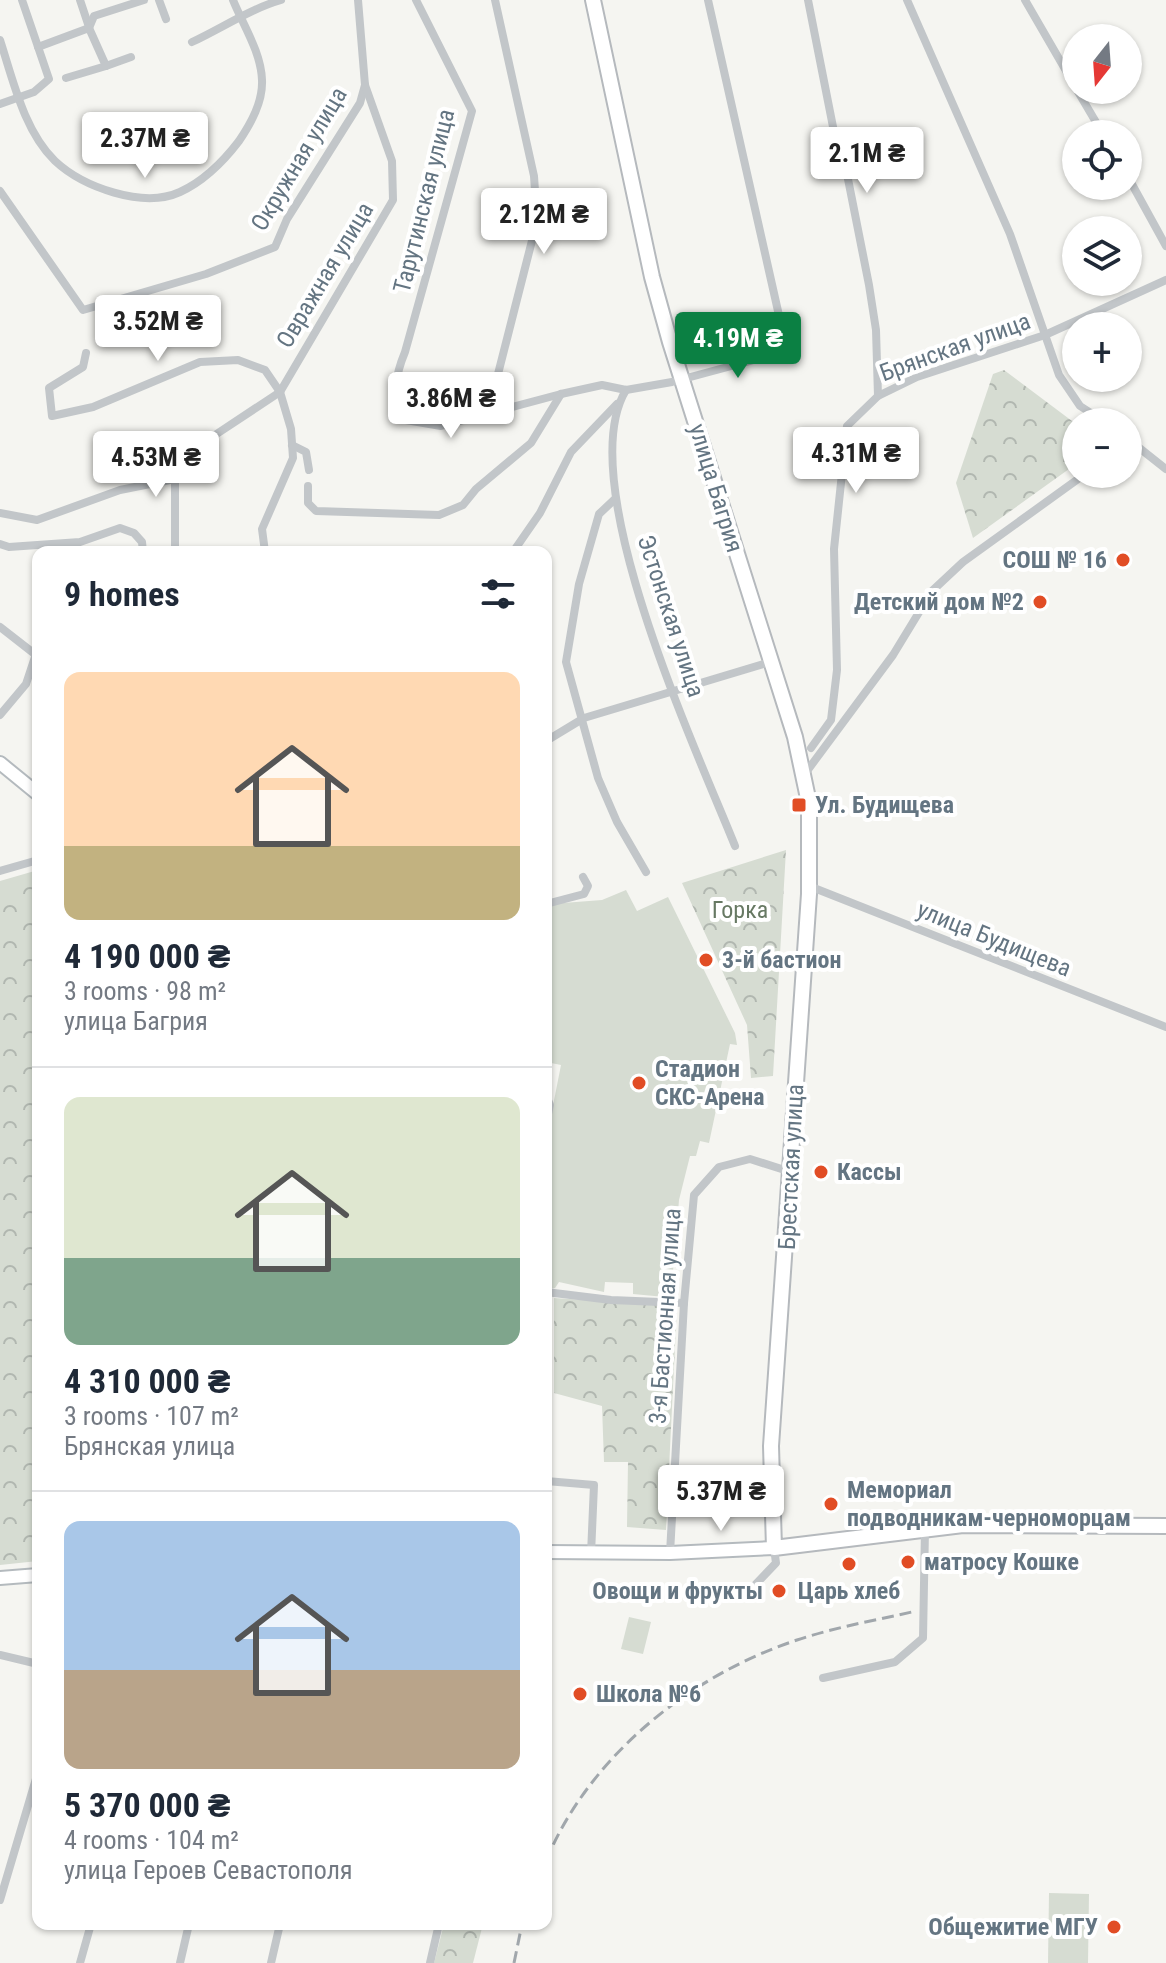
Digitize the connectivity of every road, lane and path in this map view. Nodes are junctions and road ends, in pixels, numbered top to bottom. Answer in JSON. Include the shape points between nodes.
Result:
{"nodes":[{"id":1,"x":22,"y":0,"type":"edge"},
{"id":2,"x":80,"y":0,"type":"edge"},
{"id":3,"x":144,"y":0,"type":"edge"},
{"id":4,"x":170,"y":0,"type":"edge"},
{"id":5,"x":233,"y":0,"type":"edge"},
{"id":6,"x":281,"y":0,"type":"edge"},
{"id":7,"x":358,"y":0,"type":"edge"},
{"id":8,"x":416,"y":0,"type":"edge"},
{"id":9,"x":495,"y":0,"type":"edge"},
{"id":10,"x":593,"y":0,"type":"edge"},
{"id":11,"x":708,"y":0,"type":"edge"},
{"id":12,"x":808,"y":0,"type":"edge"},
{"id":13,"x":907,"y":0,"type":"edge"},
{"id":14,"x":1025,"y":0,"type":"edge"},
{"id":15,"x":160,"y":2,"type":"edge"},
{"id":16,"x":166,"y":19,"type":"dead end"},
{"id":17,"x":241,"y":20,"type":"junction"},
{"id":18,"x":89,"y":28,"type":"junction"},
{"id":19,"x":0,"y":40,"type":"edge"},
{"id":20,"x":192,"y":42,"type":"dead end"},
{"id":21,"x":38,"y":47,"type":"junction"},
{"id":22,"x":131,"y":57,"type":"dead end"},
{"id":23,"x":1062,"y":63,"type":"edge"},
{"id":24,"x":106,"y":66,"type":"junction"},
{"id":25,"x":66,"y":78,"type":"dead end"},
{"id":26,"x":365,"y":85,"type":"junction"},
{"id":27,"x":18,"y":96,"type":"junction"},
{"id":28,"x":0,"y":104,"type":"edge"},
{"id":29,"x":0,"y":191,"type":"edge"},
{"id":30,"x":1141,"y":200,"type":"edge"},
{"id":31,"x":1166,"y":246,"type":"edge"},
{"id":32,"x":1166,"y":280,"type":"edge"},
{"id":33,"x":1045,"y":335,"type":"junction"},
{"id":34,"x":86,"y":353,"type":"dead end"},
{"id":35,"x":682,"y":378,"type":"junction"},
{"id":36,"x":626,"y":390,"type":"junction"},
{"id":37,"x":280,"y":392,"type":"junction"},
{"id":38,"x":561,"y":394,"type":"junction"},
{"id":39,"x":878,"y":396,"type":"junction"},
{"id":40,"x":617,"y":404,"type":"junction"},
{"id":41,"x":1083,"y":408,"type":"edge"},
{"id":42,"x":500,"y":409,"type":"junction"},
{"id":43,"x":292,"y":445,"type":"junction"},
{"id":44,"x":1142,"y":451,"type":"edge"},
{"id":45,"x":1166,"y":469,"type":"edge"},
{"id":46,"x":309,"y":470,"type":"dead end"},
{"id":47,"x":175,"y":479,"type":"junction"},
{"id":48,"x":308,"y":486,"type":"dead end"},
{"id":49,"x":1066,"y":488,"type":"edge"},
{"id":50,"x":615,"y":499,"type":"junction"},
{"id":51,"x":0,"y":513,"type":"edge"},
{"id":52,"x":0,"y":544,"type":"edge"},
{"id":53,"x":142,"y":546,"type":"edge"},
{"id":54,"x":175,"y":546,"type":"edge"},
{"id":55,"x":264,"y":546,"type":"edge"},
{"id":56,"x":517,"y":546,"type":"edge"},
{"id":57,"x":0,"y":627,"type":"edge"},
{"id":58,"x":32,"y":649,"type":"edge"},
{"id":59,"x":770,"y":662,"type":"junction"},
{"id":60,"x":32,"y":667,"type":"edge"},
{"id":61,"x":673,"y":692,"type":"junction"},
{"id":62,"x":0,"y":715,"type":"edge"},
{"id":63,"x":584,"y":718,"type":"junction"},
{"id":64,"x":552,"y":737,"type":"edge"},
{"id":65,"x":811,"y":748,"type":"dead end"},
{"id":66,"x":0,"y":763,"type":"edge"},
{"id":67,"x":805,"y":780,"type":"junction"},
{"id":68,"x":32,"y":789,"type":"edge"},
{"id":69,"x":735,"y":846,"type":"dead end"},
{"id":70,"x":32,"y":862,"type":"edge"},
{"id":71,"x":0,"y":871,"type":"edge"},
{"id":72,"x":646,"y":872,"type":"dead end"},
{"id":73,"x":583,"y":877,"type":"dead end"},
{"id":74,"x":809,"y":886,"type":"junction"},
{"id":75,"x":552,"y":902,"type":"edge"},
{"id":76,"x":1166,"y":1027,"type":"edge"},
{"id":77,"x":792,"y":1172,"type":"junction"},
{"id":78,"x":552,"y":1293,"type":"edge"},
{"id":79,"x":684,"y":1303,"type":"junction"},
{"id":80,"x":552,"y":1482,"type":"edge"},
{"id":81,"x":1166,"y":1526,"type":"edge"},
{"id":82,"x":925,"y":1529,"type":"junction"},
{"id":83,"x":774,"y":1548,"type":"junction"},
{"id":84,"x":552,"y":1552,"type":"edge"},
{"id":85,"x":670,"y":1553,"type":"junction"},
{"id":86,"x":591,"y":1554,"type":"junction"},
{"id":87,"x":32,"y":1575,"type":"edge"},
{"id":88,"x":0,"y":1578,"type":"edge"},
{"id":89,"x":754,"y":1586,"type":"dead end"},
{"id":90,"x":0,"y":1655,"type":"edge"},
{"id":91,"x":32,"y":1663,"type":"edge"},
{"id":92,"x":823,"y":1678,"type":"dead end"},
{"id":93,"x":32,"y":1792,"type":"edge"},
{"id":94,"x":0,"y":1900,"type":"edge"},
{"id":95,"x":89,"y":1930,"type":"edge"},
{"id":96,"x":188,"y":1930,"type":"edge"},
{"id":97,"x":279,"y":1930,"type":"edge"},
{"id":98,"x":438,"y":1930,"type":"edge"},
{"id":99,"x":80,"y":1963,"type":"edge"},
{"id":100,"x":180,"y":1963,"type":"edge"},
{"id":101,"x":271,"y":1963,"type":"edge"},
{"id":102,"x":430,"y":1963,"type":"edge"}],
"edges":[{"from":1,"to":21,"type":"street"},
{"from":2,"to":18,"type":"street"},
{"from":3,"to":18,"type":"street","via":[[94,16]]},
{"from":4,"to":15,"type":"street"},
{"from":5,"to":17,"type":"street"},
{"from":6,"to":17,"type":"street","via":[[256,7]]},
{"from":7,"to":26,"type":"street"},
{"from":8,"to":42,"type":"street","name":"Тарутинская улица","via":[[472,111],[396,375],[394,400],[400,419],[441,426]]},
{"from":9,"to":42,"type":"street","via":[[534,176],[537,221],[498,374]]},
{"from":10,"to":35,"type":"main road","name":"улица Багрия","via":[[652,277]]},
{"from":11,"to":35,"type":"street","via":[[787,351]]},
{"from":12,"to":39,"type":"street","via":[[869,285]]},
{"from":13,"to":33,"type":"street","via":[[1010,234]]},
{"from":14,"to":23,"type":"street"},
{"from":15,"to":16,"type":"street"},
{"from":17,"to":20,"type":"street"},
{"from":17,"to":27,"type":"street","via":[[262,78],[260,102],[222,163],[179,193],[123,195],[87,184],[55,161]]},
{"from":18,"to":21,"type":"street"},
{"from":18,"to":24,"type":"street"},
{"from":19,"to":27,"type":"street"},
{"from":21,"to":27,"type":"street","via":[[49,79],[34,92]]},
{"from":22,"to":24,"type":"street"},
{"from":24,"to":25,"type":"street"},
{"from":26,"to":29,"type":"street","name":"Окружная улица","via":[[360,103],[275,247],[97,306],[83,310]]},
{"from":26,"to":37,"type":"street","name":"Овражная улица","via":[[392,161],[393,200]]},
{"from":27,"to":28,"type":"street"},
{"from":30,"to":31,"type":"street"},
{"from":32,"to":33,"type":"street","name":"Брянская улица"},
{"from":33,"to":39,"type":"street","name":"Брянская улица","via":[[917,377]]},
{"from":33,"to":41,"type":"street","via":[[1059,375]]},
{"from":34,"to":37,"type":"street","via":[[83,367],[49,388],[52,416],[93,407],[200,362],[238,360],[265,370]]},
{"from":35,"to":36,"type":"street"},
{"from":35,"to":59,"type":"main road","name":"улица Багрия"},
{"from":36,"to":38,"type":"street","via":[[602,385]]},
{"from":36,"to":40,"type":"street","name":"Эстонская улица"},
{"from":37,"to":43,"type":"street"},
{"from":37,"to":47,"type":"street","via":[[209,439]]},
{"from":38,"to":42,"type":"street"},
{"from":38,"to":48,"type":"street","via":[[531,443],[457,510],[439,515],[316,511],[308,503]]},
{"from":39,"to":65,"type":"street","name":"Брянская улица","via":[[847,426],[834,549],[837,670],[831,720]]},
{"from":40,"to":50,"type":"street","name":"Эстонская улица"},
{"from":40,"to":56,"type":"street","via":[[571,452]]},
{"from":43,"to":46,"type":"street","via":[[306,452]]},
{"from":43,"to":55,"type":"street","via":[[293,458],[262,529]]},
{"from":44,"to":45,"type":"street"},
{"from":47,"to":51,"type":"street","via":[[120,490],[37,520]]},
{"from":47,"to":54,"type":"street"},
{"from":49,"to":67,"type":"street","via":[[963,562],[932,591]]},
{"from":50,"to":61,"type":"street","name":"Эстонская улица","via":[[639,598]]},
{"from":50,"to":63,"type":"street","via":[[599,514],[579,584],[566,662]]},
{"from":52,"to":53,"type":"street","via":[[80,542],[120,528],[134,533]]},
{"from":57,"to":58,"type":"street"},
{"from":59,"to":61,"type":"street"},
{"from":59,"to":67,"type":"main road","name":"улица Багрия"},
{"from":60,"to":62,"type":"street","via":[[26,684]]},
{"from":61,"to":63,"type":"street"},
{"from":61,"to":69,"type":"street","name":"Эстонская улица"},
{"from":63,"to":64,"type":"street"},
{"from":63,"to":72,"type":"street","via":[[603,789]]},
{"from":66,"to":68,"type":"main road"},
{"from":67,"to":74,"type":"main road","name":"Брестская улица"},
{"from":70,"to":71,"type":"street"},
{"from":73,"to":75,"type":"street","via":[[588,886],[584,894]]},
{"from":74,"to":76,"type":"street","name":"улица Будищева"},
{"from":74,"to":77,"type":"main road","name":"Брестская улица"},
{"from":77,"to":79,"type":"street","name":"3-я Бастионная улица","via":[[750,1159],[719,1167],[705,1179],[694,1195]]},
{"from":77,"to":83,"type":"main road","name":"Брестская улица","via":[[771,1446]]},
{"from":78,"to":79,"type":"street"},
{"from":79,"to":85,"type":"street","name":"3-я Бастионная улица"},
{"from":80,"to":86,"type":"street","via":[[594,1485]]},
{"from":81,"to":82,"type":"main road","via":[[1027,1523]]},
{"from":82,"to":83,"type":"main road"},
{"from":82,"to":92,"type":"street","via":[[923,1638],[895,1662]]},
{"from":83,"to":85,"type":"main road"},
{"from":83,"to":89,"type":"street","via":[[776,1563]]},
{"from":84,"to":86,"type":"main road"},
{"from":85,"to":86,"type":"main road"},
{"from":87,"to":88,"type":"main road"},
{"from":90,"to":91,"type":"street"},
{"from":93,"to":94,"type":"street"},
{"from":95,"to":99,"type":"street"},
{"from":96,"to":100,"type":"street"},
{"from":97,"to":101,"type":"street"},
{"from":98,"to":102,"type":"street"}]}
